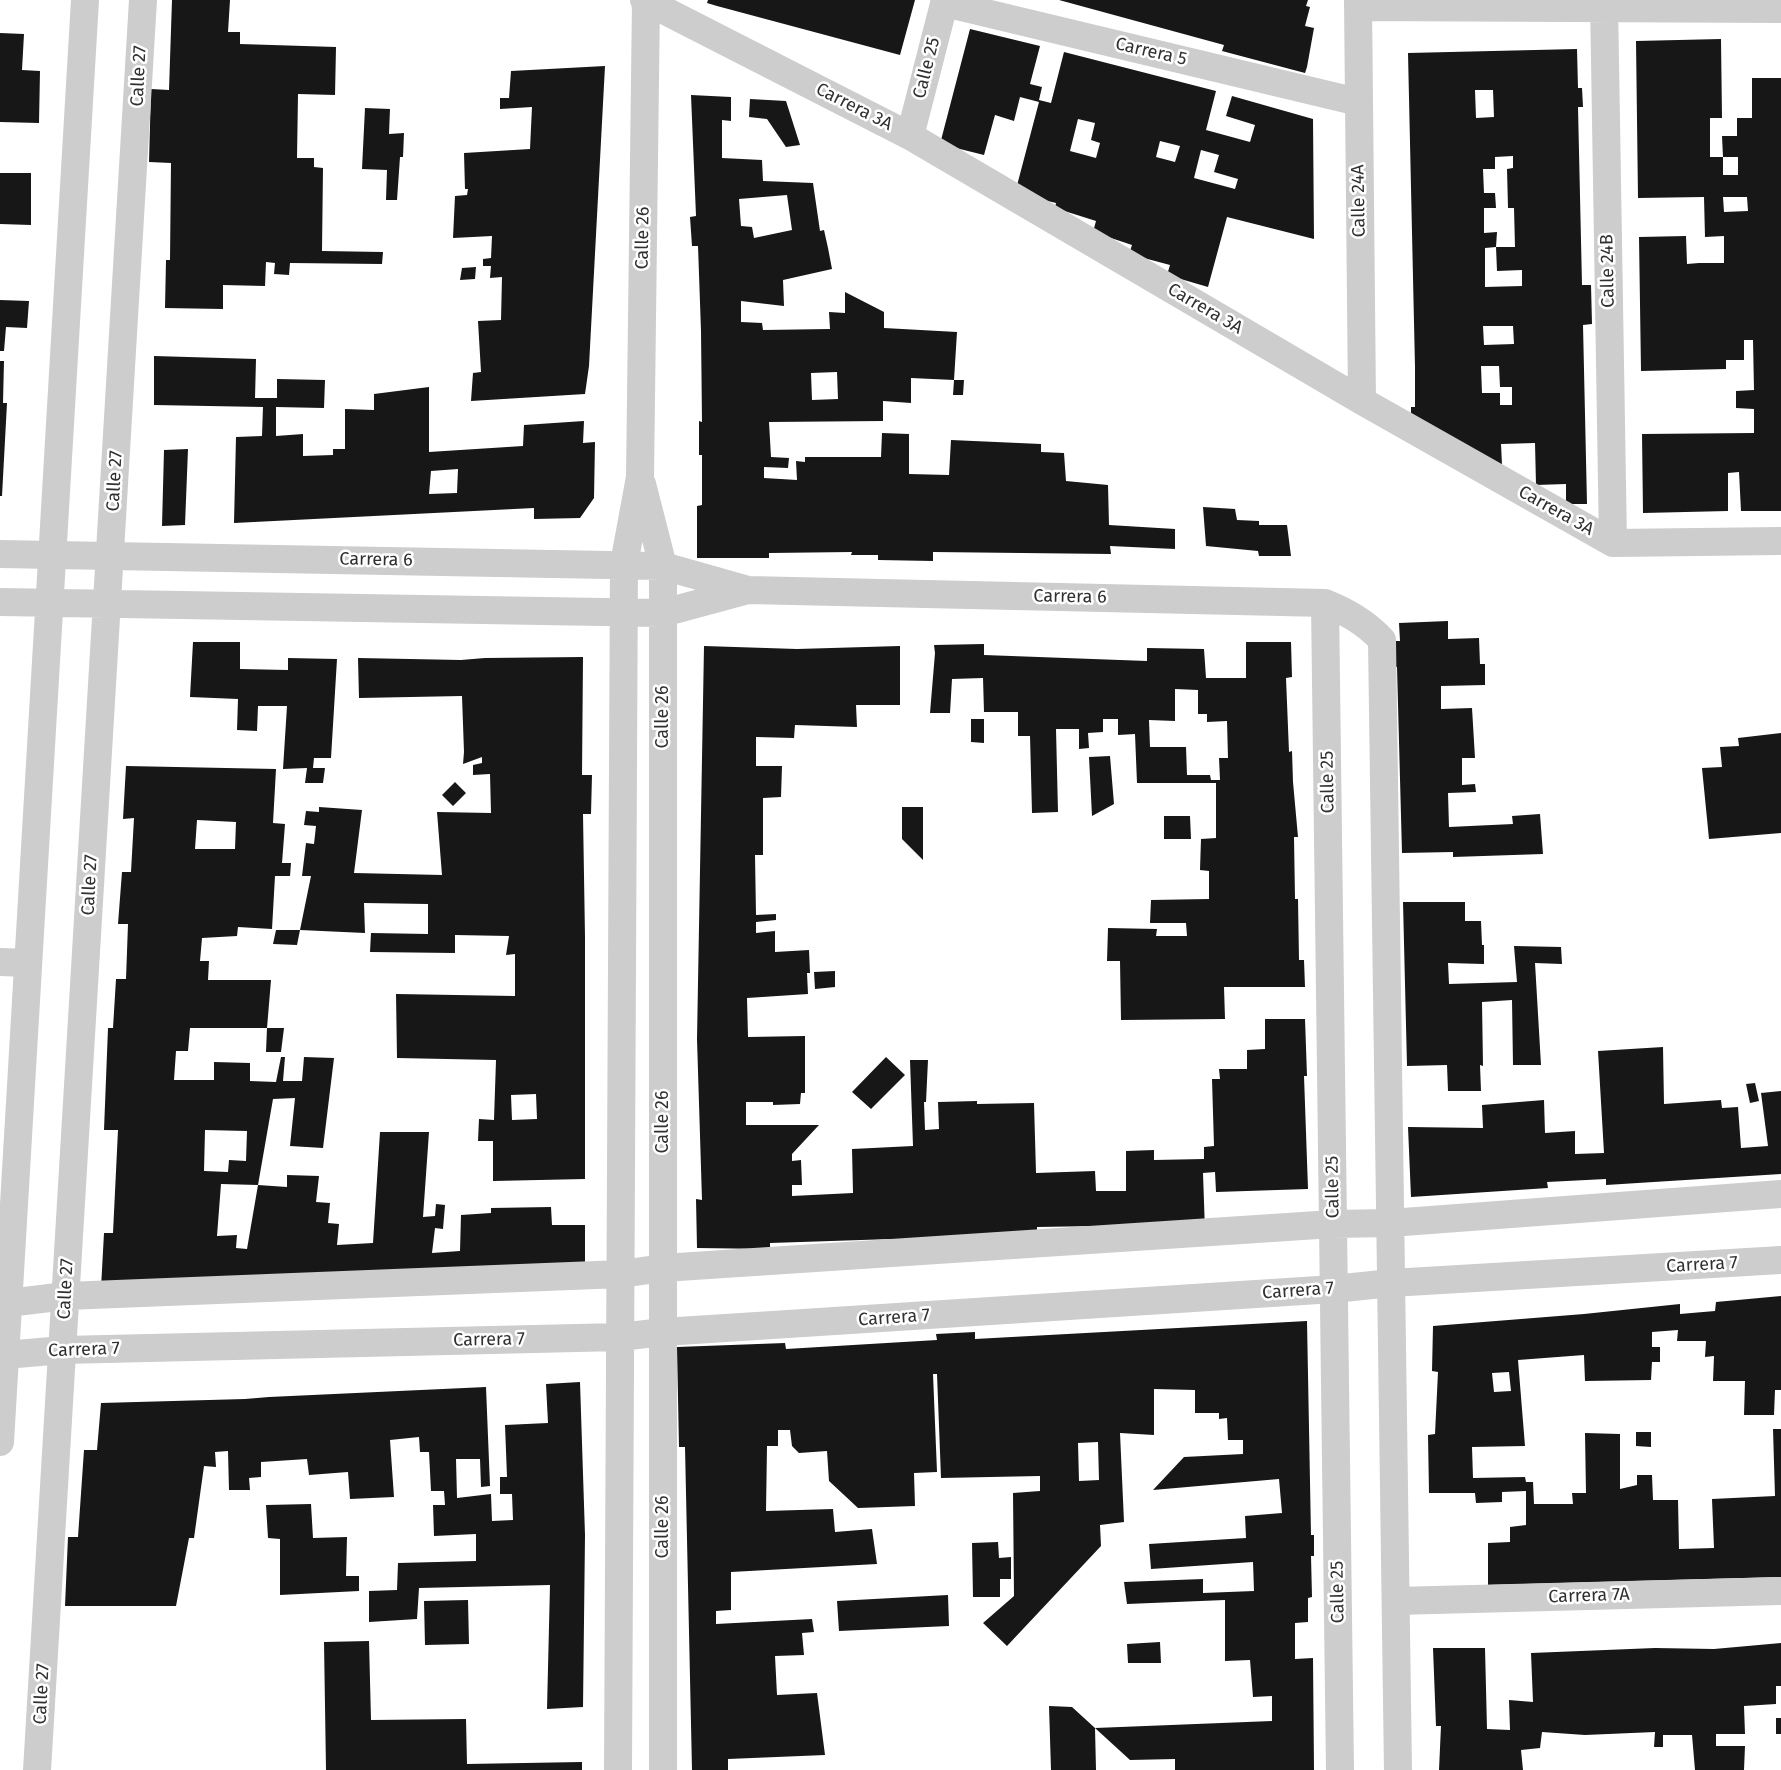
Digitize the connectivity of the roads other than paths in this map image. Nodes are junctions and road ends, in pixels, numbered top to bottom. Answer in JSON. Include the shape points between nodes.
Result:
{"nodes":[{"id":1,"x":84,"y":0,"type":"edge"},
{"id":2,"x":143,"y":0,"type":"edge"},
{"id":3,"x":645,"y":0,"type":"edge"},
{"id":4,"x":944,"y":1,"type":"edge"},
{"id":5,"x":1358,"y":4,"type":"edge"},
{"id":6,"x":1604,"y":4,"type":"edge"},
{"id":7,"x":1781,"y":9,"type":"edge"},
{"id":8,"x":1358,"y":102,"type":"junction"},
{"id":9,"x":910,"y":136,"type":"junction"},
{"id":10,"x":1362,"y":401,"type":"junction"},
{"id":11,"x":640,"y":477,"type":"junction"},
{"id":12,"x":1781,"y":541,"type":"edge"},
{"id":13,"x":1613,"y":543,"type":"junction"},
{"id":14,"x":0,"y":554,"type":"edge"},
{"id":15,"x":52,"y":555,"type":"junction"},
{"id":16,"x":110,"y":555,"type":"junction"},
{"id":17,"x":624,"y":564,"type":"junction"},
{"id":18,"x":663,"y":566,"type":"junction"},
{"id":19,"x":748,"y":590,"type":"junction"},
{"id":20,"x":0,"y":602,"type":"edge"},
{"id":21,"x":50,"y":602,"type":"junction"},
{"id":22,"x":1325,"y":603,"type":"junction"},
{"id":23,"x":107,"y":604,"type":"junction"},
{"id":24,"x":623,"y":612,"type":"junction"},
{"id":25,"x":663,"y":612,"type":"junction"},
{"id":26,"x":0,"y":962,"type":"edge"},
{"id":27,"x":28,"y":963,"type":"junction"},
{"id":28,"x":1781,"y":1194,"type":"edge"},
{"id":29,"x":1390,"y":1223,"type":"junction"},
{"id":30,"x":1333,"y":1224,"type":"junction"},
{"id":31,"x":1781,"y":1260,"type":"edge"},
{"id":32,"x":663,"y":1268,"type":"junction"},
{"id":33,"x":621,"y":1274,"type":"junction"},
{"id":34,"x":1391,"y":1283,"type":"junction"},
{"id":35,"x":1334,"y":1289,"type":"junction"},
{"id":36,"x":66,"y":1296,"type":"junction"},
{"id":37,"x":8,"y":1303,"type":"junction"},
{"id":38,"x":663,"y":1332,"type":"junction"},
{"id":39,"x":620,"y":1337,"type":"junction"},
{"id":40,"x":62,"y":1350,"type":"junction"},
{"id":41,"x":5,"y":1355,"type":"junction"},
{"id":42,"x":0,"y":1442,"type":"edge"},
{"id":43,"x":1781,"y":1591,"type":"edge"},
{"id":44,"x":1396,"y":1601,"type":"junction"},
{"id":45,"x":37,"y":1770,"type":"edge"},
{"id":46,"x":618,"y":1770,"type":"edge"},
{"id":47,"x":663,"y":1770,"type":"edge"},
{"id":48,"x":1340,"y":1770,"type":"edge"},
{"id":49,"x":1398,"y":1770,"type":"edge"}],
"edges":[{"from":1,"to":15,"type":"street"},
{"from":2,"to":16,"type":"street","name":"Calle 27"},
{"from":3,"to":9,"type":"street","name":"Carrera 3A"},
{"from":3,"to":11,"type":"street","name":"Calle 26"},
{"from":4,"to":8,"type":"street","name":"Carrera 5"},
{"from":4,"to":9,"type":"street","name":"Calle 25"},
{"from":5,"to":6,"type":"street"},
{"from":5,"to":8,"type":"street","name":"Calle 24A"},
{"from":6,"to":7,"type":"street"},
{"from":6,"to":13,"type":"street","name":"Calle 24B"},
{"from":8,"to":10,"type":"street","name":"Calle 24A"},
{"from":9,"to":10,"type":"street","name":"Carrera 3A"},
{"from":10,"to":13,"type":"street","name":"Carrera 3A"},
{"from":11,"to":17,"type":"street","name":"Calle 26"},
{"from":11,"to":18,"type":"street","name":"Calle 26"},
{"from":12,"to":13,"type":"street","name":"Carrera 3A"},
{"from":14,"to":15,"type":"street","name":"Carrera 6"},
{"from":15,"to":16,"type":"street","name":"Carrera 6"},
{"from":15,"to":21,"type":"street"},
{"from":16,"to":17,"type":"street","name":"Carrera 6"},
{"from":16,"to":23,"type":"street","name":"Calle 27"},
{"from":17,"to":18,"type":"street","name":"Carrera 6"},
{"from":17,"to":24,"type":"street","name":"Calle 26"},
{"from":18,"to":19,"type":"street","name":"Carrera 6"},
{"from":18,"to":25,"type":"street","name":"Calle 26"},
{"from":19,"to":22,"type":"street","name":"Carrera 6"},
{"from":19,"to":25,"type":"street","name":"Carrera 6"},
{"from":20,"to":21,"type":"street","name":"Carrera 6"},
{"from":21,"to":23,"type":"street","name":"Carrera 6"},
{"from":21,"to":27,"type":"street"},
{"from":22,"to":29,"type":"street","name":"Carrera 6","via":[[1360,620],[1382,640]]},
{"from":22,"to":30,"type":"street","name":"Calle 25"},
{"from":23,"to":24,"type":"street","name":"Carrera 6"},
{"from":23,"to":36,"type":"street","name":"Calle 27"},
{"from":24,"to":25,"type":"street","name":"Carrera 6"},
{"from":24,"to":33,"type":"street","name":"Calle 26"},
{"from":25,"to":32,"type":"street","name":"Calle 26"},
{"from":26,"to":27,"type":"street"},
{"from":27,"to":37,"type":"street"},
{"from":28,"to":29,"type":"street"},
{"from":29,"to":30,"type":"street"},
{"from":29,"to":34,"type":"street"},
{"from":30,"to":32,"type":"street"},
{"from":30,"to":35,"type":"street","name":"Calle 25"},
{"from":31,"to":34,"type":"street","name":"Carrera 7"},
{"from":32,"to":33,"type":"street"},
{"from":32,"to":38,"type":"street","name":"Calle 26"},
{"from":33,"to":36,"type":"street"},
{"from":33,"to":39,"type":"street","name":"Calle 26"},
{"from":34,"to":35,"type":"street","name":"Carrera 7"},
{"from":34,"to":44,"type":"street"},
{"from":35,"to":38,"type":"street","name":"Carrera 7"},
{"from":35,"to":48,"type":"street","name":"Calle 25"},
{"from":36,"to":37,"type":"street"},
{"from":36,"to":40,"type":"street","name":"Calle 27"},
{"from":37,"to":41,"type":"street"},
{"from":38,"to":39,"type":"street","name":"Carrera 7"},
{"from":38,"to":47,"type":"street","name":"Calle 26"},
{"from":39,"to":40,"type":"street","name":"Carrera 7"},
{"from":39,"to":46,"type":"street","name":"Calle 26"},
{"from":40,"to":41,"type":"street","name":"Carrera 7"},
{"from":40,"to":45,"type":"street","name":"Calle 27"},
{"from":41,"to":42,"type":"street"},
{"from":43,"to":44,"type":"street","name":"Carrera 7A"},
{"from":44,"to":49,"type":"street"}]}
